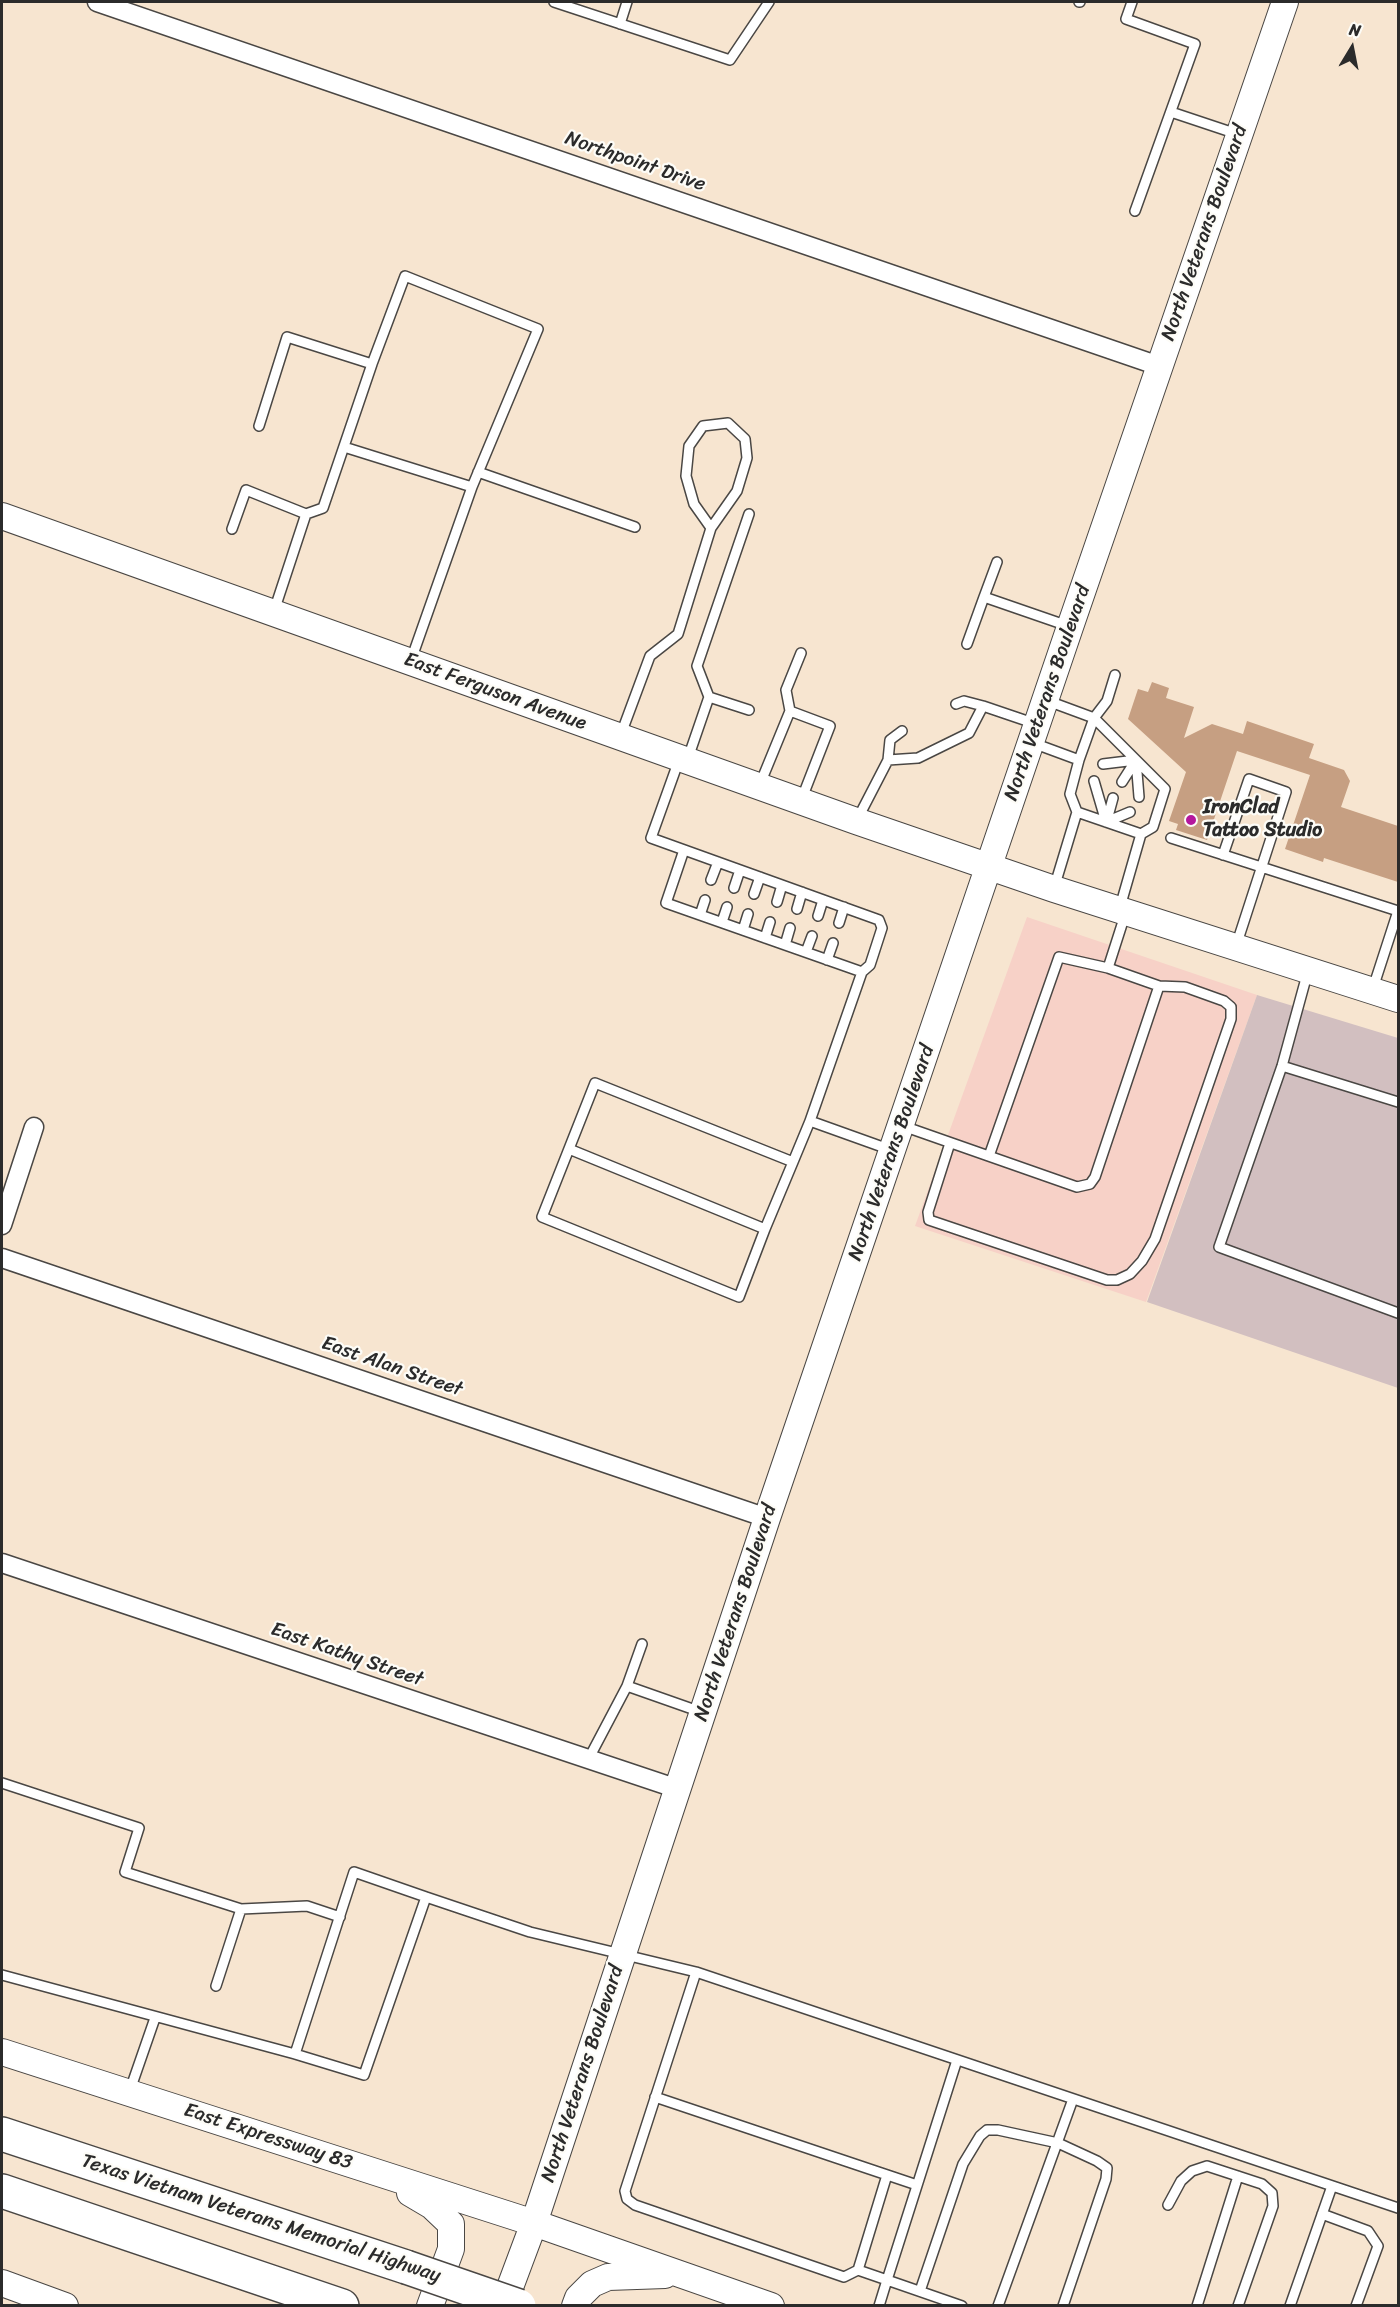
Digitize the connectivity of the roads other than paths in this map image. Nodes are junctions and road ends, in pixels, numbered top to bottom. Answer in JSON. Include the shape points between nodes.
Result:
{"nodes":[{"id":1,"x":97,"y":2,"type":"edge"},
{"id":2,"x":554,"y":2,"type":"edge"},
{"id":3,"x":627,"y":2,"type":"edge"},
{"id":4,"x":769,"y":2,"type":"edge"},
{"id":5,"x":1132,"y":2,"type":"edge"},
{"id":6,"x":1278,"y":3,"type":"edge"},
{"id":7,"x":620,"y":24,"type":"junction"},
{"id":8,"x":1171,"y":112,"type":"junction"},
{"id":9,"x":1239,"y":135,"type":"junction"},
{"id":10,"x":1135,"y":211,"type":"dead end"},
{"id":11,"x":372,"y":364,"type":"junction"},
{"id":12,"x":1159,"y":366,"type":"junction"},
{"id":13,"x":259,"y":426,"type":"dead end"},
{"id":14,"x":344,"y":447,"type":"junction"},
{"id":15,"x":478,"y":472,"type":"junction"},
{"id":16,"x":472,"y":487,"type":"junction"},
{"id":17,"x":306,"y":514,"type":"junction"},
{"id":18,"x":749,"y":514,"type":"dead end"},
{"id":19,"x":2,"y":516,"type":"edge"},
{"id":20,"x":635,"y":527,"type":"dead end"},
{"id":21,"x":711,"y":528,"type":"junction"},
{"id":22,"x":232,"y":529,"type":"dead end"},
{"id":23,"x":996,"y":562,"type":"dead end"},
{"id":24,"x":984,"y":597,"type":"junction"},
{"id":25,"x":274,"y":613,"type":"junction"},
{"id":26,"x":1070,"y":627,"type":"junction"},
{"id":27,"x":968,"y":644,"type":"dead end"},
{"id":28,"x":801,"y":653,"type":"dead end"},
{"id":29,"x":411,"y":662,"type":"junction"},
{"id":30,"x":1115,"y":675,"type":"dead end"},
{"id":31,"x":709,"y":697,"type":"junction"},
{"id":32,"x":1045,"y":700,"type":"junction"},
{"id":33,"x":956,"y":704,"type":"dead end"},
{"id":34,"x":983,"y":706,"type":"junction"},
{"id":35,"x":749,"y":710,"type":"dead end"},
{"id":36,"x":789,"y":711,"type":"junction"},
{"id":37,"x":1094,"y":718,"type":"junction"},
{"id":38,"x":902,"y":731,"type":"dead end"},
{"id":39,"x":1034,"y":733,"type":"junction"},
{"id":40,"x":621,"y":736,"type":"junction"},
{"id":41,"x":683,"y":759,"type":"junction"},
{"id":42,"x":888,"y":760,"type":"junction"},
{"id":43,"x":1079,"y":760,"type":"junction"},
{"id":44,"x":1136,"y":760,"type":"junction"},
{"id":45,"x":1103,"y":764,"type":"dead end"},
{"id":46,"x":1094,"y":781,"type":"dead end"},
{"id":47,"x":1122,"y":782,"type":"dead end"},
{"id":48,"x":759,"y":786,"type":"junction"},
{"id":49,"x":1139,"y":797,"type":"dead end"},
{"id":50,"x":1113,"y":798,"type":"dead end"},
{"id":51,"x":801,"y":801,"type":"junction"},
{"id":52,"x":1130,"y":812,"type":"dead end"},
{"id":53,"x":1077,"y":813,"type":"junction"},
{"id":54,"x":856,"y":821,"type":"junction"},
{"id":55,"x":1106,"y":822,"type":"junction"},
{"id":56,"x":1141,"y":834,"type":"junction"},
{"id":57,"x":1171,"y":838,"type":"dead end"},
{"id":58,"x":684,"y":850,"type":"junction"},
{"id":59,"x":1223,"y":855,"type":"junction"},
{"id":60,"x":718,"y":862,"type":"junction"},
{"id":61,"x":989,"y":866,"type":"junction"},
{"id":62,"x":1261,"y":866,"type":"junction"},
{"id":63,"x":740,"y":870,"type":"junction"},
{"id":64,"x":760,"y":877,"type":"junction"},
{"id":65,"x":711,"y":880,"type":"dead end"},
{"id":66,"x":782,"y":885,"type":"junction"},
{"id":67,"x":734,"y":888,"type":"dead end"},
{"id":68,"x":1054,"y":889,"type":"junction"},
{"id":69,"x":802,"y":892,"type":"junction"},
{"id":70,"x":754,"y":894,"type":"dead end"},
{"id":71,"x":705,"y":900,"type":"dead end"},
{"id":72,"x":823,"y":900,"type":"junction"},
{"id":73,"x":777,"y":902,"type":"dead end"},
{"id":74,"x":727,"y":907,"type":"dead end"},
{"id":75,"x":844,"y":907,"type":"junction"},
{"id":76,"x":797,"y":909,"type":"dead end"},
{"id":77,"x":1123,"y":910,"type":"junction"},
{"id":78,"x":1398,"y":911,"type":"edge"},
{"id":79,"x":748,"y":914,"type":"dead end"},
{"id":80,"x":700,"y":915,"type":"junction"},
{"id":81,"x":818,"y":916,"type":"dead end"},
{"id":82,"x":722,"y":922,"type":"junction"},
{"id":83,"x":770,"y":922,"type":"dead end"},
{"id":84,"x":839,"y":923,"type":"dead end"},
{"id":85,"x":790,"y":928,"type":"dead end"},
{"id":86,"x":743,"y":930,"type":"junction"},
{"id":87,"x":812,"y":936,"type":"dead end"},
{"id":88,"x":765,"y":938,"type":"junction"},
{"id":89,"x":832,"y":943,"type":"dead end"},
{"id":90,"x":785,"y":945,"type":"junction"},
{"id":91,"x":1236,"y":946,"type":"junction"},
{"id":92,"x":806,"y":952,"type":"junction"},
{"id":93,"x":827,"y":960,"type":"junction"},
{"id":94,"x":1108,"y":969,"type":"junction"},
{"id":95,"x":1309,"y":970,"type":"junction"},
{"id":96,"x":862,"y":972,"type":"junction"},
{"id":97,"x":1159,"y":986,"type":"junction"},
{"id":98,"x":1373,"y":990,"type":"junction"},
{"id":99,"x":1398,"y":999,"type":"edge"},
{"id":100,"x":1282,"y":1066,"type":"junction"},
{"id":101,"x":1398,"y":1102,"type":"edge"},
{"id":102,"x":810,"y":1121,"type":"junction"},
{"id":103,"x":901,"y":1125,"type":"junction"},
{"id":104,"x":34,"y":1127,"type":"dead end"},
{"id":105,"x":950,"y":1143,"type":"junction"},
{"id":106,"x":569,"y":1149,"type":"junction"},
{"id":107,"x":892,"y":1151,"type":"junction"},
{"id":108,"x":990,"y":1156,"type":"junction"},
{"id":109,"x":793,"y":1162,"type":"junction"},
{"id":110,"x":2,"y":1225,"type":"edge"},
{"id":111,"x":765,"y":1230,"type":"junction"},
{"id":112,"x":2,"y":1258,"type":"edge"},
{"id":113,"x":1398,"y":1313,"type":"edge"},
{"id":114,"x":768,"y":1518,"type":"junction"},
{"id":115,"x":2,"y":1563,"type":"edge"},
{"id":116,"x":642,"y":1644,"type":"dead end"},
{"id":117,"x":627,"y":1686,"type":"junction"},
{"id":118,"x":703,"y":1713,"type":"junction"},
{"id":119,"x":588,"y":1760,"type":"junction"},
{"id":120,"x":2,"y":1783,"type":"edge"},
{"id":121,"x":678,"y":1790,"type":"junction"},
{"id":122,"x":426,"y":1898,"type":"junction"},
{"id":123,"x":241,"y":1909,"type":"junction"},
{"id":124,"x":340,"y":1917,"type":"junction"},
{"id":125,"x":623,"y":1956,"type":"junction"},
{"id":126,"x":696,"y":1972,"type":"junction"},
{"id":127,"x":2,"y":1975,"type":"edge"},
{"id":128,"x":216,"y":1986,"type":"dead end"},
{"id":129,"x":155,"y":2018,"type":"junction"},
{"id":130,"x":2,"y":2052,"type":"edge"},
{"id":131,"x":295,"y":2054,"type":"junction"},
{"id":132,"x":957,"y":2060,"type":"junction"},
{"id":133,"x":129,"y":2093,"type":"junction"},
{"id":134,"x":655,"y":2097,"type":"junction"},
{"id":135,"x":1073,"y":2099,"type":"junction"},
{"id":136,"x":2,"y":2120,"type":"edge"},
{"id":137,"x":2,"y":2134,"type":"edge"},
{"id":138,"x":1058,"y":2143,"type":"junction"},
{"id":139,"x":69,"y":2156,"type":"junction"},
{"id":140,"x":367,"y":2169,"type":"junction"},
{"id":141,"x":887,"y":2175,"type":"junction"},
{"id":142,"x":1238,"y":2176,"type":"junction"},
{"id":143,"x":917,"y":2185,"type":"junction"},
{"id":144,"x":1332,"y":2186,"type":"junction"},
{"id":145,"x":2,"y":2192,"type":"edge"},
{"id":146,"x":1168,"y":2205,"type":"dead end"},
{"id":147,"x":1398,"y":2208,"type":"edge"},
{"id":148,"x":1322,"y":2214,"type":"junction"},
{"id":149,"x":534,"y":2223,"type":"junction"},
{"id":150,"x":858,"y":2270,"type":"junction"},
{"id":151,"x":680,"y":2274,"type":"junction"},
{"id":152,"x":887,"y":2280,"type":"junction"},
{"id":153,"x":2,"y":2283,"type":"edge"},
{"id":154,"x":920,"y":2291,"type":"junction"},
{"id":155,"x":65,"y":2306,"type":"edge"},
{"id":156,"x":342,"y":2306,"type":"edge"},
{"id":157,"x":430,"y":2306,"type":"edge"},
{"id":158,"x":503,"y":2306,"type":"edge"},
{"id":159,"x":519,"y":2306,"type":"edge"},
{"id":160,"x":575,"y":2306,"type":"edge"},
{"id":161,"x":771,"y":2306,"type":"edge"},
{"id":162,"x":879,"y":2306,"type":"edge"},
{"id":163,"x":962,"y":2306,"type":"edge"},
{"id":164,"x":998,"y":2306,"type":"edge"},
{"id":165,"x":1063,"y":2306,"type":"edge"},
{"id":166,"x":1197,"y":2306,"type":"edge"},
{"id":167,"x":1238,"y":2306,"type":"edge"},
{"id":168,"x":1290,"y":2306,"type":"edge"},
{"id":169,"x":1356,"y":2306,"type":"edge"}],
"edges":[{"from":1,"to":12,"type":"street","name":"Northpoint Drive"},
{"from":2,"to":7,"type":"lane"},
{"from":3,"to":7,"type":"lane"},
{"from":4,"to":7,"type":"lane","via":[[730,60]]},
{"from":5,"to":8,"type":"lane","via":[[1126,19],[1196,44]]},
{"from":6,"to":9,"type":"main road","name":"North Veterans Boulevard"},
{"from":8,"to":9,"type":"lane"},
{"from":8,"to":10,"type":"lane"},
{"from":9,"to":12,"type":"main road","name":"North Veterans Boulevard"},
{"from":11,"to":13,"type":"lane","via":[[287,337]]},
{"from":11,"to":14,"type":"lane"},
{"from":11,"to":15,"type":"lane","via":[[405,276],[538,329]]},
{"from":12,"to":26,"type":"main road","name":"North Veterans Boulevard"},
{"from":14,"to":16,"type":"lane"},
{"from":14,"to":17,"type":"lane","via":[[324,508]]},
{"from":15,"to":16,"type":"lane"},
{"from":15,"to":20,"type":"lane"},
{"from":16,"to":29,"type":"lane"},
{"from":17,"to":22,"type":"lane","via":[[246,490]]},
{"from":17,"to":25,"type":"lane"},
{"from":18,"to":31,"type":"lane","via":[[697,666]]},
{"from":19,"to":25,"type":"main road","name":"East Ferguson Avenue"},
{"from":21,"to":21,"type":"lane","via":[[694,504],[686,476],[689,446],[703,426],[728,423],[745,439],[747,458],[737,491]]},
{"from":21,"to":40,"type":"lane","via":[[678,634],[650,656]]},
{"from":23,"to":24,"type":"lane"},
{"from":24,"to":26,"type":"lane"},
{"from":24,"to":27,"type":"lane"},
{"from":25,"to":29,"type":"main road","name":"East Ferguson Avenue"},
{"from":26,"to":32,"type":"main road","name":"North Veterans Boulevard"},
{"from":28,"to":36,"type":"lane","via":[[786,690]]},
{"from":29,"to":40,"type":"main road","name":"East Ferguson Avenue"},
{"from":30,"to":37,"type":"lane","via":[[1107,701]]},
{"from":31,"to":35,"type":"lane"},
{"from":31,"to":41,"type":"lane"},
{"from":32,"to":37,"type":"lane"},
{"from":32,"to":39,"type":"main road","name":"North Veterans Boulevard"},
{"from":33,"to":34,"type":"lane","via":[[964,701]]},
{"from":34,"to":39,"type":"lane"},
{"from":34,"to":42,"type":"lane","via":[[969,734],[918,759]]},
{"from":36,"to":48,"type":"lane"},
{"from":36,"to":51,"type":"lane","via":[[830,726]]},
{"from":37,"to":43,"type":"lane"},
{"from":37,"to":44,"type":"lane"},
{"from":38,"to":42,"type":"lane","via":[[890,740]]},
{"from":39,"to":43,"type":"lane"},
{"from":39,"to":61,"type":"main road","name":"North Veterans Boulevard"},
{"from":40,"to":41,"type":"main road","name":"East Ferguson Avenue"},
{"from":41,"to":48,"type":"main road","name":"East Ferguson Avenue"},
{"from":41,"to":58,"type":"lane","via":[[651,838]]},
{"from":42,"to":54,"type":"lane"},
{"from":43,"to":53,"type":"lane","via":[[1070,794]]},
{"from":44,"to":45,"type":"lane"},
{"from":44,"to":47,"type":"lane"},
{"from":44,"to":49,"type":"lane"},
{"from":44,"to":56,"type":"lane","via":[[1165,789],[1153,827]]},
{"from":46,"to":55,"type":"lane"},
{"from":48,"to":51,"type":"main road","name":"East Ferguson Avenue"},
{"from":50,"to":55,"type":"lane"},
{"from":51,"to":54,"type":"main road","name":"East Ferguson Avenue"},
{"from":52,"to":55,"type":"lane"},
{"from":53,"to":55,"type":"lane"},
{"from":53,"to":68,"type":"lane"},
{"from":54,"to":61,"type":"main road","name":"East Ferguson Avenue"},
{"from":55,"to":56,"type":"lane"},
{"from":56,"to":77,"type":"lane"},
{"from":57,"to":59,"type":"lane"},
{"from":58,"to":60,"type":"lane"},
{"from":58,"to":80,"type":"lane","via":[[666,903]]},
{"from":59,"to":62,"type":"lane"},
{"from":59,"to":62,"type":"lane","via":[[1249,779],[1286,792]]},
{"from":60,"to":63,"type":"lane"},
{"from":60,"to":65,"type":"lane"},
{"from":61,"to":68,"type":"main road","name":"East Ferguson Avenue"},
{"from":61,"to":103,"type":"main road","name":"North Veterans Boulevard"},
{"from":62,"to":78,"type":"lane"},
{"from":62,"to":91,"type":"lane"},
{"from":63,"to":64,"type":"lane"},
{"from":63,"to":67,"type":"lane"},
{"from":64,"to":66,"type":"lane"},
{"from":64,"to":70,"type":"lane"},
{"from":66,"to":69,"type":"lane"},
{"from":66,"to":73,"type":"lane"},
{"from":68,"to":77,"type":"main road","name":"East Ferguson Avenue"},
{"from":69,"to":72,"type":"lane"},
{"from":69,"to":76,"type":"lane"},
{"from":71,"to":80,"type":"lane"},
{"from":72,"to":75,"type":"lane"},
{"from":72,"to":81,"type":"lane"},
{"from":74,"to":82,"type":"lane"},
{"from":75,"to":84,"type":"lane"},
{"from":75,"to":96,"type":"lane","via":[[879,920],[882,928],[870,965]]},
{"from":77,"to":91,"type":"main road","name":"East Ferguson Avenue"},
{"from":77,"to":94,"type":"lane"},
{"from":78,"to":98,"type":"lane"},
{"from":79,"to":86,"type":"lane"},
{"from":80,"to":82,"type":"lane"},
{"from":82,"to":86,"type":"lane"},
{"from":83,"to":88,"type":"lane"},
{"from":85,"to":90,"type":"lane"},
{"from":86,"to":88,"type":"lane"},
{"from":87,"to":92,"type":"lane"},
{"from":88,"to":90,"type":"lane"},
{"from":89,"to":93,"type":"lane"},
{"from":90,"to":92,"type":"lane"},
{"from":91,"to":95,"type":"main road","name":"East Ferguson Avenue"},
{"from":92,"to":93,"type":"lane"},
{"from":93,"to":96,"type":"lane"},
{"from":94,"to":97,"type":"lane"},
{"from":94,"to":108,"type":"lane","via":[[1059,957]]},
{"from":95,"to":98,"type":"main road","name":"East Ferguson Avenue"},
{"from":95,"to":100,"type":"lane"},
{"from":96,"to":102,"type":"lane"},
{"from":97,"to":105,"type":"lane","via":[[1185,987],[1224,1000],[1232,1006],[1231,1019],[1155,1239],[1130,1274],[1107,1280],[929,1220],[928,1212]]},
{"from":97,"to":108,"type":"lane","via":[[1090,1184],[1077,1187]]},
{"from":98,"to":99,"type":"main road","name":"East Ferguson Avenue"},
{"from":100,"to":101,"type":"lane"},
{"from":100,"to":113,"type":"lane","via":[[1219,1247]]},
{"from":102,"to":107,"type":"lane"},
{"from":102,"to":109,"type":"lane"},
{"from":103,"to":105,"type":"lane"},
{"from":103,"to":107,"type":"main road","name":"North Veterans Boulevard"},
{"from":104,"to":110,"type":"street"},
{"from":105,"to":108,"type":"lane"},
{"from":106,"to":109,"type":"lane","via":[[596,1083]]},
{"from":106,"to":111,"type":"lane"},
{"from":106,"to":111,"type":"lane","via":[[542,1217],[553,1222],[739,1297]]},
{"from":107,"to":114,"type":"main road","name":"North Veterans Boulevard"},
{"from":109,"to":111,"type":"lane"},
{"from":112,"to":114,"type":"street","name":"East Alan Street"},
{"from":114,"to":118,"type":"main road","name":"North Veterans Boulevard"},
{"from":115,"to":119,"type":"street","name":"East Kathy Street"},
{"from":116,"to":117,"type":"lane"},
{"from":117,"to":118,"type":"lane"},
{"from":117,"to":119,"type":"lane"},
{"from":118,"to":121,"type":"main road","name":"North Veterans Boulevard"},
{"from":119,"to":121,"type":"street","name":"East Kathy Street"},
{"from":120,"to":123,"type":"lane","via":[[139,1828],[124,1872]]},
{"from":121,"to":125,"type":"main road","name":"North Veterans Boulevard"},
{"from":122,"to":124,"type":"lane","via":[[354,1872]]},
{"from":122,"to":125,"type":"lane","via":[[530,1932]]},
{"from":122,"to":131,"type":"lane","via":[[364,2075]]},
{"from":123,"to":124,"type":"lane","via":[[307,1906]]},
{"from":123,"to":128,"type":"lane"},
{"from":124,"to":131,"type":"lane"},
{"from":125,"to":126,"type":"lane"},
{"from":125,"to":149,"type":"main road","name":"North Veterans Boulevard"},
{"from":126,"to":132,"type":"lane"},
{"from":126,"to":134,"type":"lane"},
{"from":127,"to":129,"type":"lane"},
{"from":129,"to":131,"type":"lane"},
{"from":129,"to":133,"type":"lane"},
{"from":130,"to":133,"type":"main road","name":"East Expressway 83"},
{"from":132,"to":135,"type":"lane"},
{"from":132,"to":143,"type":"lane"},
{"from":133,"to":140,"type":"main road","name":"East Expressway 83"},
{"from":134,"to":141,"type":"lane"},
{"from":134,"to":150,"type":"lane","via":[[625,2191],[627,2199],[844,2277]]},
{"from":135,"to":138,"type":"lane"},
{"from":135,"to":144,"type":"lane"},
{"from":136,"to":139,"type":"highway"},
{"from":137,"to":139,"type":"highway","name":"Texas Vietnam Veterans Memorial Highway"},
{"from":138,"to":154,"type":"lane","via":[[998,2130],[987,2130],[980,2136],[963,2164]]},
{"from":138,"to":164,"type":"lane"},
{"from":138,"to":165,"type":"lane","via":[[1107,2168]]},
{"from":139,"to":159,"type":"highway","name":"Texas Vietnam Veterans Memorial Highway","bridge":true},
{"from":140,"to":149,"type":"main road","name":"East Expressway 83"},
{"from":140,"to":157,"type":"main road","via":[[432,2206],[450,2224],[452,2249]]},
{"from":141,"to":143,"type":"lane"},
{"from":141,"to":150,"type":"lane"},
{"from":142,"to":146,"type":"lane","via":[[1206,2166],[1192,2171],[1181,2181]]},
{"from":142,"to":166,"type":"lane"},
{"from":142,"to":167,"type":"lane","via":[[1262,2184],[1272,2193],[1273,2206]]},
{"from":143,"to":152,"type":"lane"},
{"from":144,"to":147,"type":"lane"},
{"from":144,"to":148,"type":"lane"},
{"from":145,"to":156,"type":"highway"},
{"from":148,"to":168,"type":"lane"},
{"from":148,"to":169,"type":"lane","via":[[1368,2231],[1378,2246]]},
{"from":149,"to":151,"type":"main road","name":"East Expressway 83"},
{"from":149,"to":158,"type":"main road","name":"North Veterans Boulevard"},
{"from":150,"to":152,"type":"lane"},
{"from":151,"to":160,"type":"main road","via":[[608,2277],[592,2284]]},
{"from":151,"to":161,"type":"main road","name":"East Expressway 83"},
{"from":152,"to":154,"type":"lane"},
{"from":152,"to":162,"type":"lane"},
{"from":153,"to":155,"type":"main road"},
{"from":154,"to":163,"type":"lane"}]}
